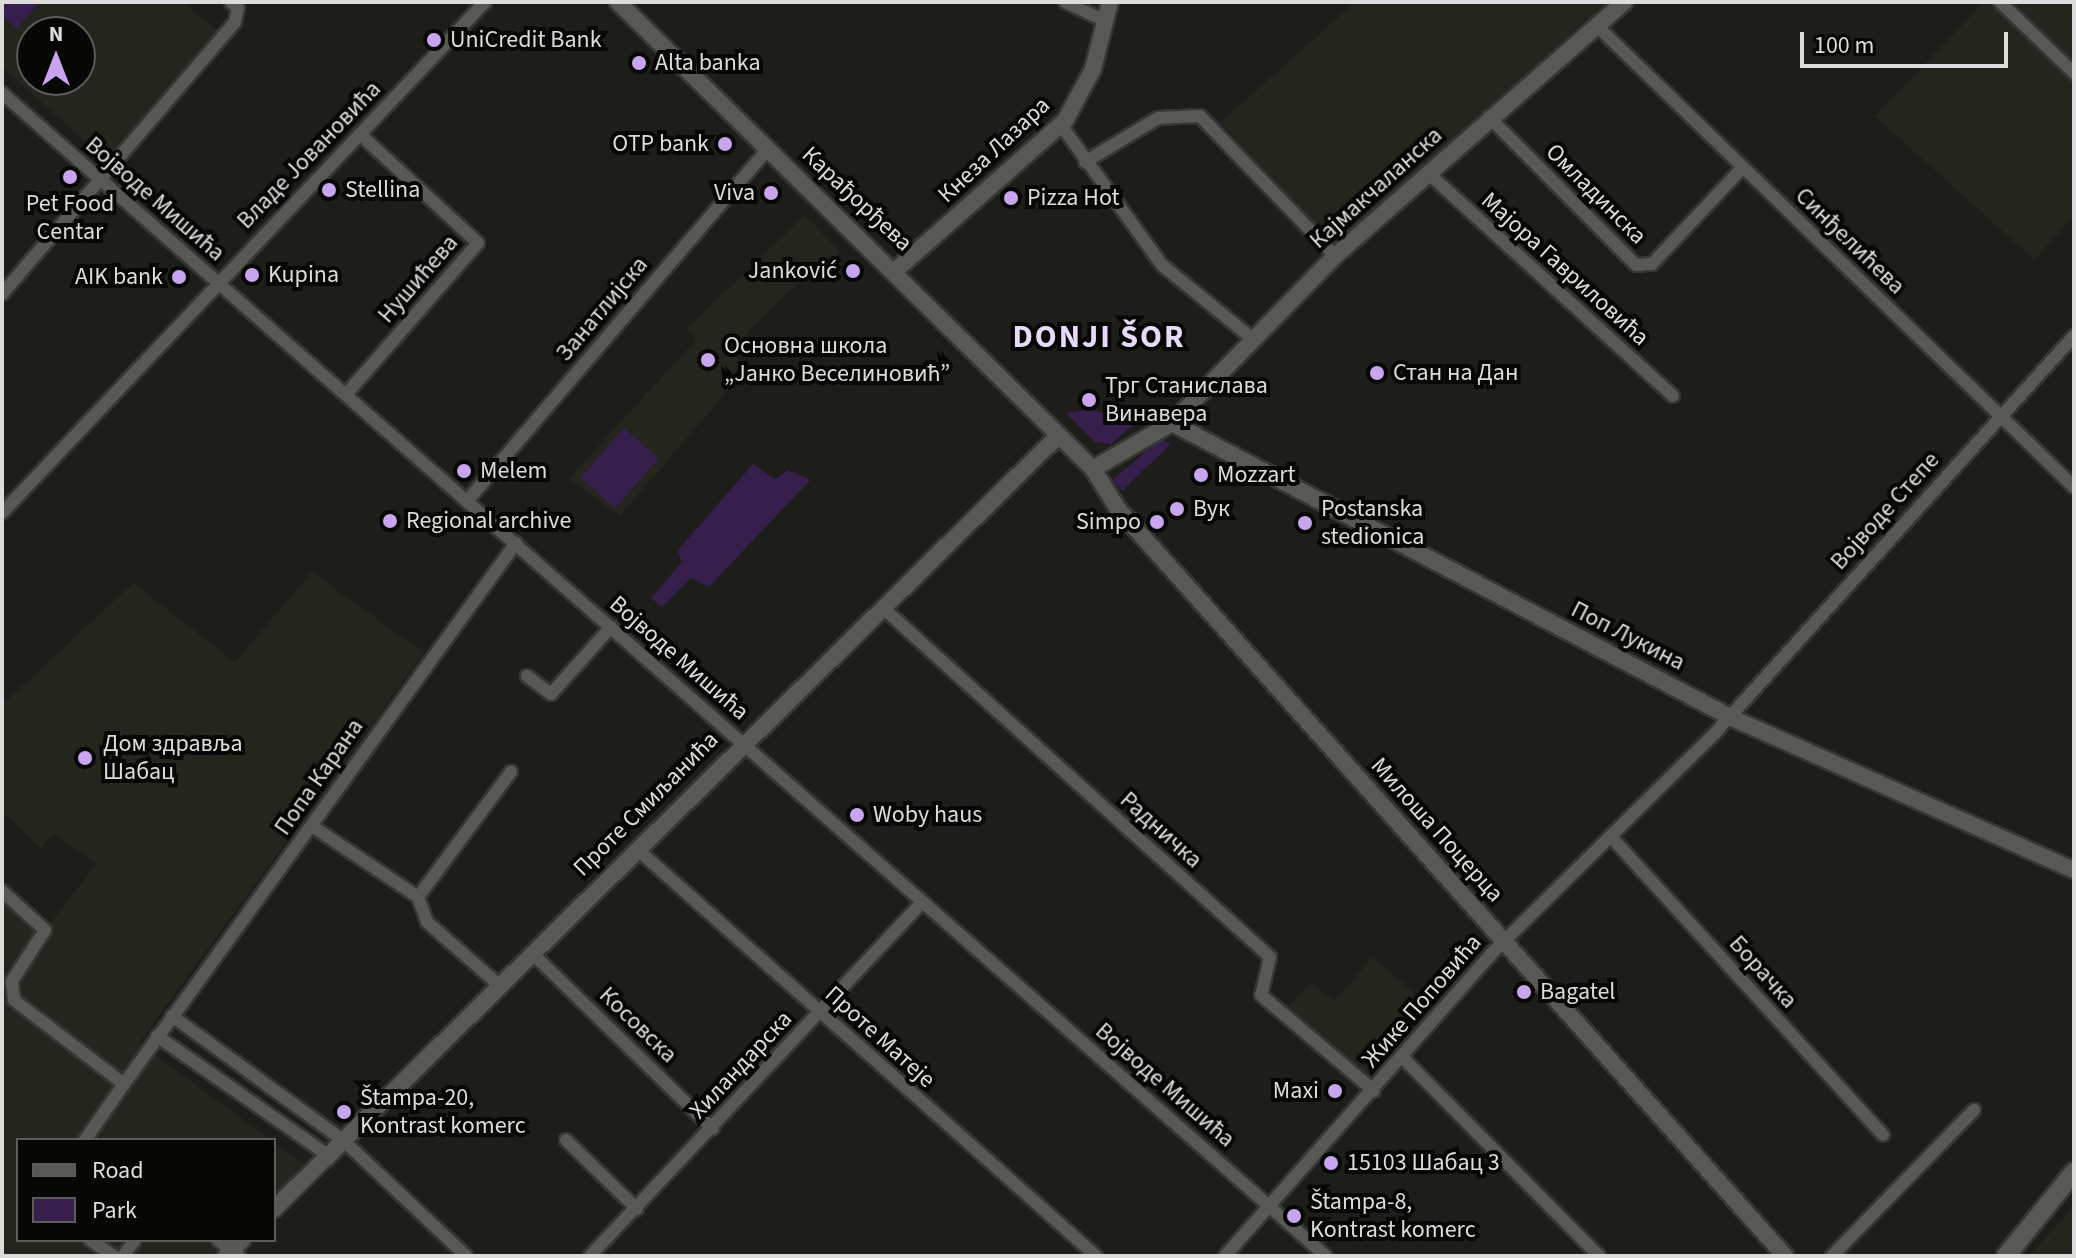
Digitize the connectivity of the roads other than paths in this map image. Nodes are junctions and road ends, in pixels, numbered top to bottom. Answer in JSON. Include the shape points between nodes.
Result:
{"nodes":[{"id":1,"x":485,"y":2,"type":"edge"},
{"id":2,"x":618,"y":2,"type":"edge"},
{"id":3,"x":1065,"y":2,"type":"edge"},
{"id":4,"x":1110,"y":2,"type":"edge"},
{"id":5,"x":1624,"y":2,"type":"edge"},
{"id":6,"x":2000,"y":2,"type":"edge"},
{"id":7,"x":235,"y":5,"type":"edge"},
{"id":8,"x":1105,"y":21,"type":"junction"},
{"id":9,"x":1596,"y":25,"type":"junction"},
{"id":10,"x":2074,"y":73,"type":"edge"},
{"id":11,"x":2,"y":93,"type":"edge"},
{"id":12,"x":1489,"y":117,"type":"junction"},
{"id":13,"x":1061,"y":125,"type":"junction"},
{"id":14,"x":360,"y":134,"type":"junction"},
{"id":15,"x":769,"y":148,"type":"junction"},
{"id":16,"x":1085,"y":162,"type":"junction"},
{"id":17,"x":1742,"y":168,"type":"junction"},
{"id":18,"x":1428,"y":173,"type":"junction"},
{"id":19,"x":97,"y":179,"type":"junction"},
{"id":20,"x":1335,"y":256,"type":"junction"},
{"id":21,"x":897,"y":269,"type":"junction"},
{"id":22,"x":217,"y":281,"type":"junction"},
{"id":23,"x":2,"y":294,"type":"edge"},
{"id":24,"x":2074,"y":336,"type":"edge"},
{"id":25,"x":1254,"y":340,"type":"junction"},
{"id":26,"x":349,"y":391,"type":"junction"},
{"id":27,"x":1673,"y":396,"type":"dead end"},
{"id":28,"x":2000,"y":417,"type":"junction"},
{"id":29,"x":1172,"y":423,"type":"junction"},
{"id":30,"x":1058,"y":436,"type":"junction"},
{"id":31,"x":1093,"y":469,"type":"junction"},
{"id":32,"x":2074,"y":487,"type":"edge"},
{"id":33,"x":468,"y":500,"type":"junction"},
{"id":34,"x":2,"y":513,"type":"edge"},
{"id":35,"x":516,"y":543,"type":"junction"},
{"id":36,"x":883,"y":608,"type":"junction"},
{"id":37,"x":611,"y":627,"type":"junction"},
{"id":38,"x":527,"y":676,"type":"dead end"},
{"id":39,"x":1730,"y":717,"type":"junction"},
{"id":40,"x":741,"y":742,"type":"junction"},
{"id":41,"x":511,"y":772,"type":"dead end"},
{"id":42,"x":312,"y":826,"type":"junction"},
{"id":43,"x":1612,"y":838,"type":"junction"},
{"id":44,"x":637,"y":849,"type":"junction"},
{"id":45,"x":2074,"y":870,"type":"edge"},
{"id":46,"x":2,"y":891,"type":"edge"},
{"id":47,"x":418,"y":897,"type":"junction"},
{"id":48,"x":923,"y":902,"type":"junction"},
{"id":49,"x":1503,"y":941,"type":"junction"},
{"id":50,"x":532,"y":953,"type":"junction"},
{"id":51,"x":499,"y":985,"type":"junction"},
{"id":52,"x":820,"y":1012,"type":"junction"},
{"id":53,"x":172,"y":1016,"type":"junction"},
{"id":54,"x":157,"y":1036,"type":"junction"},
{"id":55,"x":1403,"y":1058,"type":"junction"},
{"id":56,"x":124,"y":1084,"type":"junction"},
{"id":57,"x":1374,"y":1091,"type":"junction"},
{"id":58,"x":1974,"y":1110,"type":"dead end"},
{"id":59,"x":713,"y":1129,"type":"junction"},
{"id":60,"x":1883,"y":1135,"type":"dead end"},
{"id":61,"x":86,"y":1138,"type":"edge"},
{"id":62,"x":566,"y":1140,"type":"dead end"},
{"id":63,"x":344,"y":1141,"type":"junction"},
{"id":64,"x":329,"y":1156,"type":"junction"},
{"id":65,"x":2074,"y":1172,"type":"edge"},
{"id":66,"x":1268,"y":1205,"type":"junction"},
{"id":67,"x":276,"y":1207,"type":"edge"},
{"id":68,"x":637,"y":1209,"type":"junction"},
{"id":69,"x":93,"y":1242,"type":"edge"},
{"id":70,"x":114,"y":1256,"type":"edge"},
{"id":71,"x":466,"y":1256,"type":"edge"},
{"id":72,"x":590,"y":1256,"type":"edge"},
{"id":73,"x":1096,"y":1256,"type":"edge"},
{"id":74,"x":1225,"y":1256,"type":"edge"},
{"id":75,"x":1326,"y":1256,"type":"edge"},
{"id":76,"x":1599,"y":1256,"type":"edge"},
{"id":77,"x":1785,"y":1256,"type":"edge"},
{"id":78,"x":1832,"y":1256,"type":"edge"},
{"id":79,"x":2006,"y":1256,"type":"edge"}],
"edges":[{"from":1,"to":14,"type":"street","name":"Владе Јовановића"},
{"from":2,"to":15,"type":"street","name":"Карађорђева"},
{"from":3,"to":8,"type":"street"},
{"from":4,"to":8,"type":"street","name":"Кнеза Лазара"},
{"from":5,"to":9,"type":"street","name":"Кајмакчаланска"},
{"from":6,"to":10,"type":"street"},
{"from":7,"to":19,"type":"street","via":[[158,115]]},
{"from":8,"to":13,"type":"street","name":"Кнеза Лазара","via":[[1089,79]]},
{"from":9,"to":12,"type":"street","name":"Кајмакчаланска"},
{"from":9,"to":17,"type":"street","name":"Синђелићева"},
{"from":11,"to":19,"type":"street","name":"Војводе Мишића"},
{"from":12,"to":17,"type":"street","name":"Омладинска","via":[[1636,265],[1652,264]]},
{"from":12,"to":18,"type":"street","name":"Кајмакчаланска"},
{"from":13,"to":16,"type":"street"},
{"from":13,"to":21,"type":"street","name":"Кнеза Лазара"},
{"from":14,"to":22,"type":"street","name":"Владе Јовановића"},
{"from":14,"to":26,"type":"street","name":"Нушићева","via":[[478,243]]},
{"from":15,"to":21,"type":"street","name":"Карађорђева"},
{"from":15,"to":33,"type":"street","name":"Занатлијска"},
{"from":16,"to":20,"type":"street","via":[[1158,118],[1200,116]]},
{"from":16,"to":25,"type":"street","via":[[1162,265]]},
{"from":17,"to":28,"type":"street","name":"Синђелићева"},
{"from":18,"to":20,"type":"street","name":"Кајмакчаланска"},
{"from":18,"to":27,"type":"street","name":"Мајора Гавриловића"},
{"from":19,"to":22,"type":"street","name":"Војводе Мишића"},
{"from":19,"to":23,"type":"street"},
{"from":20,"to":25,"type":"street","name":"Кајмакчаланска"},
{"from":21,"to":30,"type":"street","name":"Карађорђева"},
{"from":22,"to":26,"type":"street","name":"Војводе Мишића"},
{"from":22,"to":34,"type":"street","name":"Владе Јовановића"},
{"from":24,"to":28,"type":"street","name":"Војводе Степе"},
{"from":25,"to":29,"type":"street","name":"Кајмакчаланска"},
{"from":26,"to":33,"type":"street","name":"Војводе Мишића"},
{"from":28,"to":32,"type":"street","name":"Синђелићева"},
{"from":28,"to":39,"type":"street","name":"Војводе Степе"},
{"from":29,"to":31,"type":"street","name":"Кајмакчаланска"},
{"from":29,"to":39,"type":"street","name":"Поп Лукина"},
{"from":30,"to":31,"type":"street","name":"Милоша Поцерца"},
{"from":30,"to":36,"type":"street","name":"Проте Смиљанића"},
{"from":31,"to":49,"type":"street","name":"Милоша Поцерца","via":[[1118,509]]},
{"from":33,"to":35,"type":"street","name":"Војводе Мишића"},
{"from":35,"to":37,"type":"street","name":"Војводе Мишића"},
{"from":35,"to":42,"type":"street","name":"Попа Карана"},
{"from":36,"to":40,"type":"street","name":"Проте Смиљанића"},
{"from":36,"to":57,"type":"street","name":"Радничка","via":[[1270,957],[1261,995]]},
{"from":37,"to":38,"type":"street","via":[[555,692]]},
{"from":37,"to":40,"type":"street","name":"Војводе Мишића"},
{"from":39,"to":43,"type":"street","name":"Жике Поповића"},
{"from":39,"to":45,"type":"street","name":"Поп Лукина"},
{"from":40,"to":44,"type":"street","name":"Проте Смиљанића"},
{"from":40,"to":48,"type":"street","name":"Војводе Мишића"},
{"from":41,"to":47,"type":"street"},
{"from":42,"to":47,"type":"street"},
{"from":42,"to":53,"type":"street","name":"Попа Карана"},
{"from":43,"to":49,"type":"street","name":"Жике Поповића"},
{"from":43,"to":60,"type":"street","name":"Борачка"},
{"from":44,"to":50,"type":"street","name":"Проте Смиљанића"},
{"from":44,"to":52,"type":"street","name":"Проте Матеје"},
{"from":46,"to":56,"type":"street","via":[[40,918],[44,936],[15,976],[14,1000]]},
{"from":47,"to":51,"type":"street","via":[[427,922]]},
{"from":48,"to":52,"type":"street","name":"Хиландарска"},
{"from":48,"to":66,"type":"street","name":"Војводе Мишића"},
{"from":49,"to":55,"type":"street","name":"Жике Поповића"},
{"from":49,"to":77,"type":"street","name":"Милоша Поцерца"},
{"from":50,"to":51,"type":"street","name":"Проте Смиљанића"},
{"from":50,"to":59,"type":"street","name":"Косовска"},
{"from":51,"to":63,"type":"street","name":"Проте Смиљанића"},
{"from":52,"to":59,"type":"street","name":"Хиландарска"},
{"from":52,"to":73,"type":"street","name":"Проте Матеје"},
{"from":53,"to":54,"type":"street","name":"Попа Карана"},
{"from":53,"to":63,"type":"street"},
{"from":54,"to":56,"type":"street","name":"Попа Карана"},
{"from":54,"to":64,"type":"street"},
{"from":55,"to":57,"type":"street","name":"Жике Поповића"},
{"from":55,"to":76,"type":"street"},
{"from":56,"to":61,"type":"street","name":"Попа Карана"},
{"from":57,"to":66,"type":"street","name":"Жике Поповића"},
{"from":58,"to":78,"type":"street"},
{"from":59,"to":68,"type":"street","name":"Хиландарска"},
{"from":62,"to":68,"type":"street"},
{"from":63,"to":64,"type":"street","name":"Проте Смиљанића"},
{"from":63,"to":71,"type":"street"},
{"from":64,"to":67,"type":"street","name":"Проте Смиљанића"},
{"from":65,"to":79,"type":"main road"},
{"from":66,"to":74,"type":"street","name":"Жике Поповића"},
{"from":66,"to":75,"type":"street","name":"Војводе Мишића"},
{"from":68,"to":72,"type":"street","name":"Хиландарска"},
{"from":69,"to":70,"type":"street"}]}
